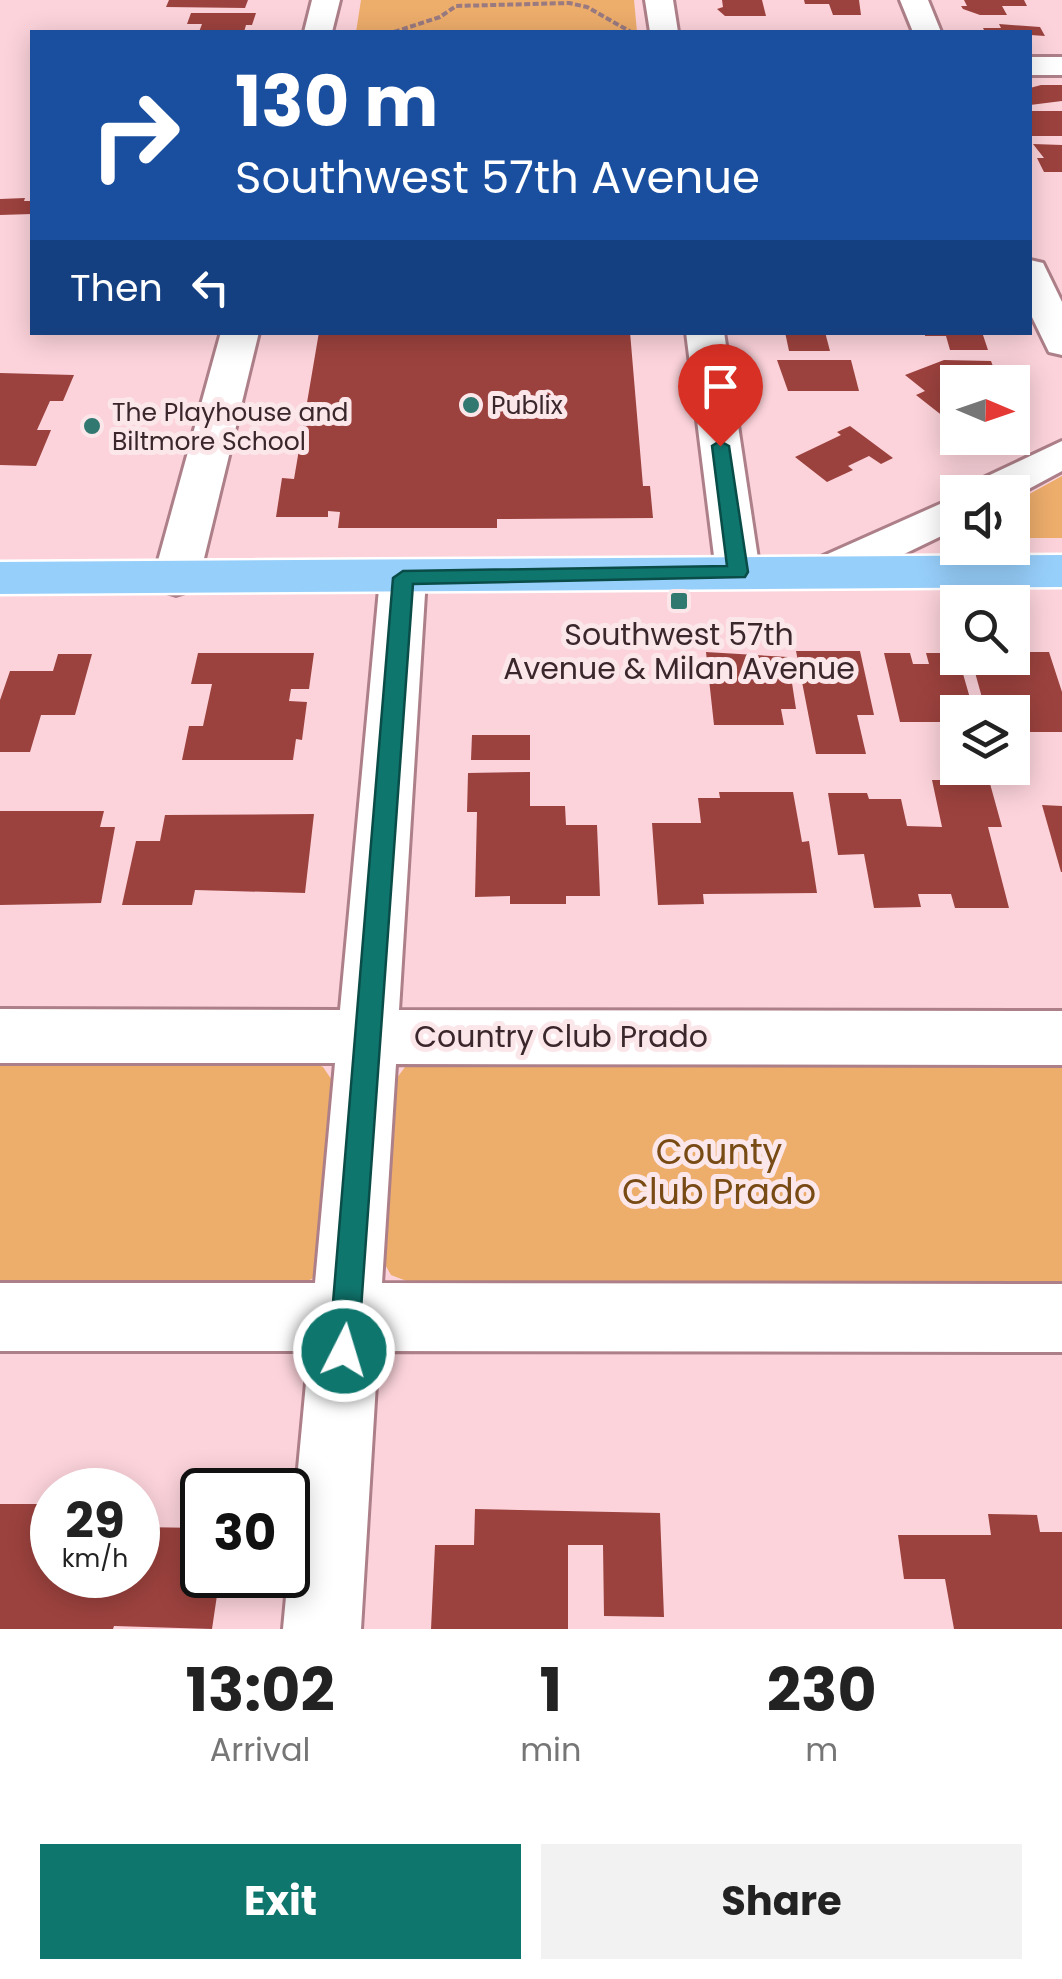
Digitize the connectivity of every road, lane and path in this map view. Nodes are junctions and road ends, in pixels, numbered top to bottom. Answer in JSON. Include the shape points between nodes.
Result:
{"nodes":[{"id":1,"x":326,"y":0,"type":"edge"},
{"id":2,"x":659,"y":0,"type":"edge"},
{"id":3,"x":914,"y":0,"type":"edge"},
{"id":4,"x":318,"y":30,"type":"edge"},
{"id":5,"x":400,"y":30,"type":"edge"},
{"id":6,"x":628,"y":30,"type":"edge"},
{"id":7,"x":664,"y":30,"type":"edge"},
{"id":8,"x":927,"y":30,"type":"edge"},
{"id":9,"x":1032,"y":66,"type":"edge"},
{"id":10,"x":1062,"y":66,"type":"edge"},
{"id":11,"x":1032,"y":275,"type":"edge"},
{"id":12,"x":239,"y":335,"type":"edge"},
{"id":13,"x":705,"y":335,"type":"edge"},
{"id":14,"x":1062,"y":344,"type":"edge"},
{"id":15,"x":1062,"y":454,"type":"edge"},
{"id":16,"x":1022,"y":475,"type":"edge"},
{"id":17,"x":940,"y":519,"type":"edge"},
{"id":18,"x":1062,"y":571,"type":"edge"},
{"id":19,"x":738,"y":572,"type":"junction"},
{"id":20,"x":828,"y":572,"type":"junction"},
{"id":21,"x":0,"y":578,"type":"edge"},
{"id":22,"x":403,"y":578,"type":"junction"},
{"id":23,"x":176,"y":579,"type":"junction"},
{"id":24,"x":0,"y":1036,"type":"edge"},
{"id":25,"x":368,"y":1037,"type":"junction"},
{"id":26,"x":1062,"y":1038,"type":"edge"},
{"id":27,"x":0,"y":1316,"type":"edge"},
{"id":28,"x":347,"y":1316,"type":"junction"},
{"id":29,"x":1062,"y":1318,"type":"edge"},
{"id":30,"x":322,"y":1629,"type":"edge"}],
"edges":[{"from":1,"to":4,"type":"street"},
{"from":2,"to":7,"type":"street"},
{"from":3,"to":8,"type":"street"},
{"from":5,"to":6,"type":"path","via":[[456,6],[564,4],[587,7]]},
{"from":9,"to":10,"type":"street"},
{"from":11,"to":14,"type":"street"},
{"from":12,"to":23,"type":"street"},
{"from":13,"to":19,"type":"street"},
{"from":15,"to":16,"type":"street"},
{"from":17,"to":20,"type":"street"},
{"from":18,"to":20,"type":"main road"},
{"from":19,"to":20,"type":"main road"},
{"from":19,"to":22,"type":"main road"},
{"from":21,"to":23,"type":"main road"},
{"from":22,"to":23,"type":"main road"},
{"from":22,"to":25,"type":"street"},
{"from":24,"to":25,"type":"street","name":"Country Club Prado"},
{"from":25,"to":26,"type":"street","name":"Country Club Prado"},
{"from":25,"to":28,"type":"street"},
{"from":27,"to":28,"type":"street"},
{"from":28,"to":29,"type":"street"},
{"from":28,"to":30,"type":"street"}]}
